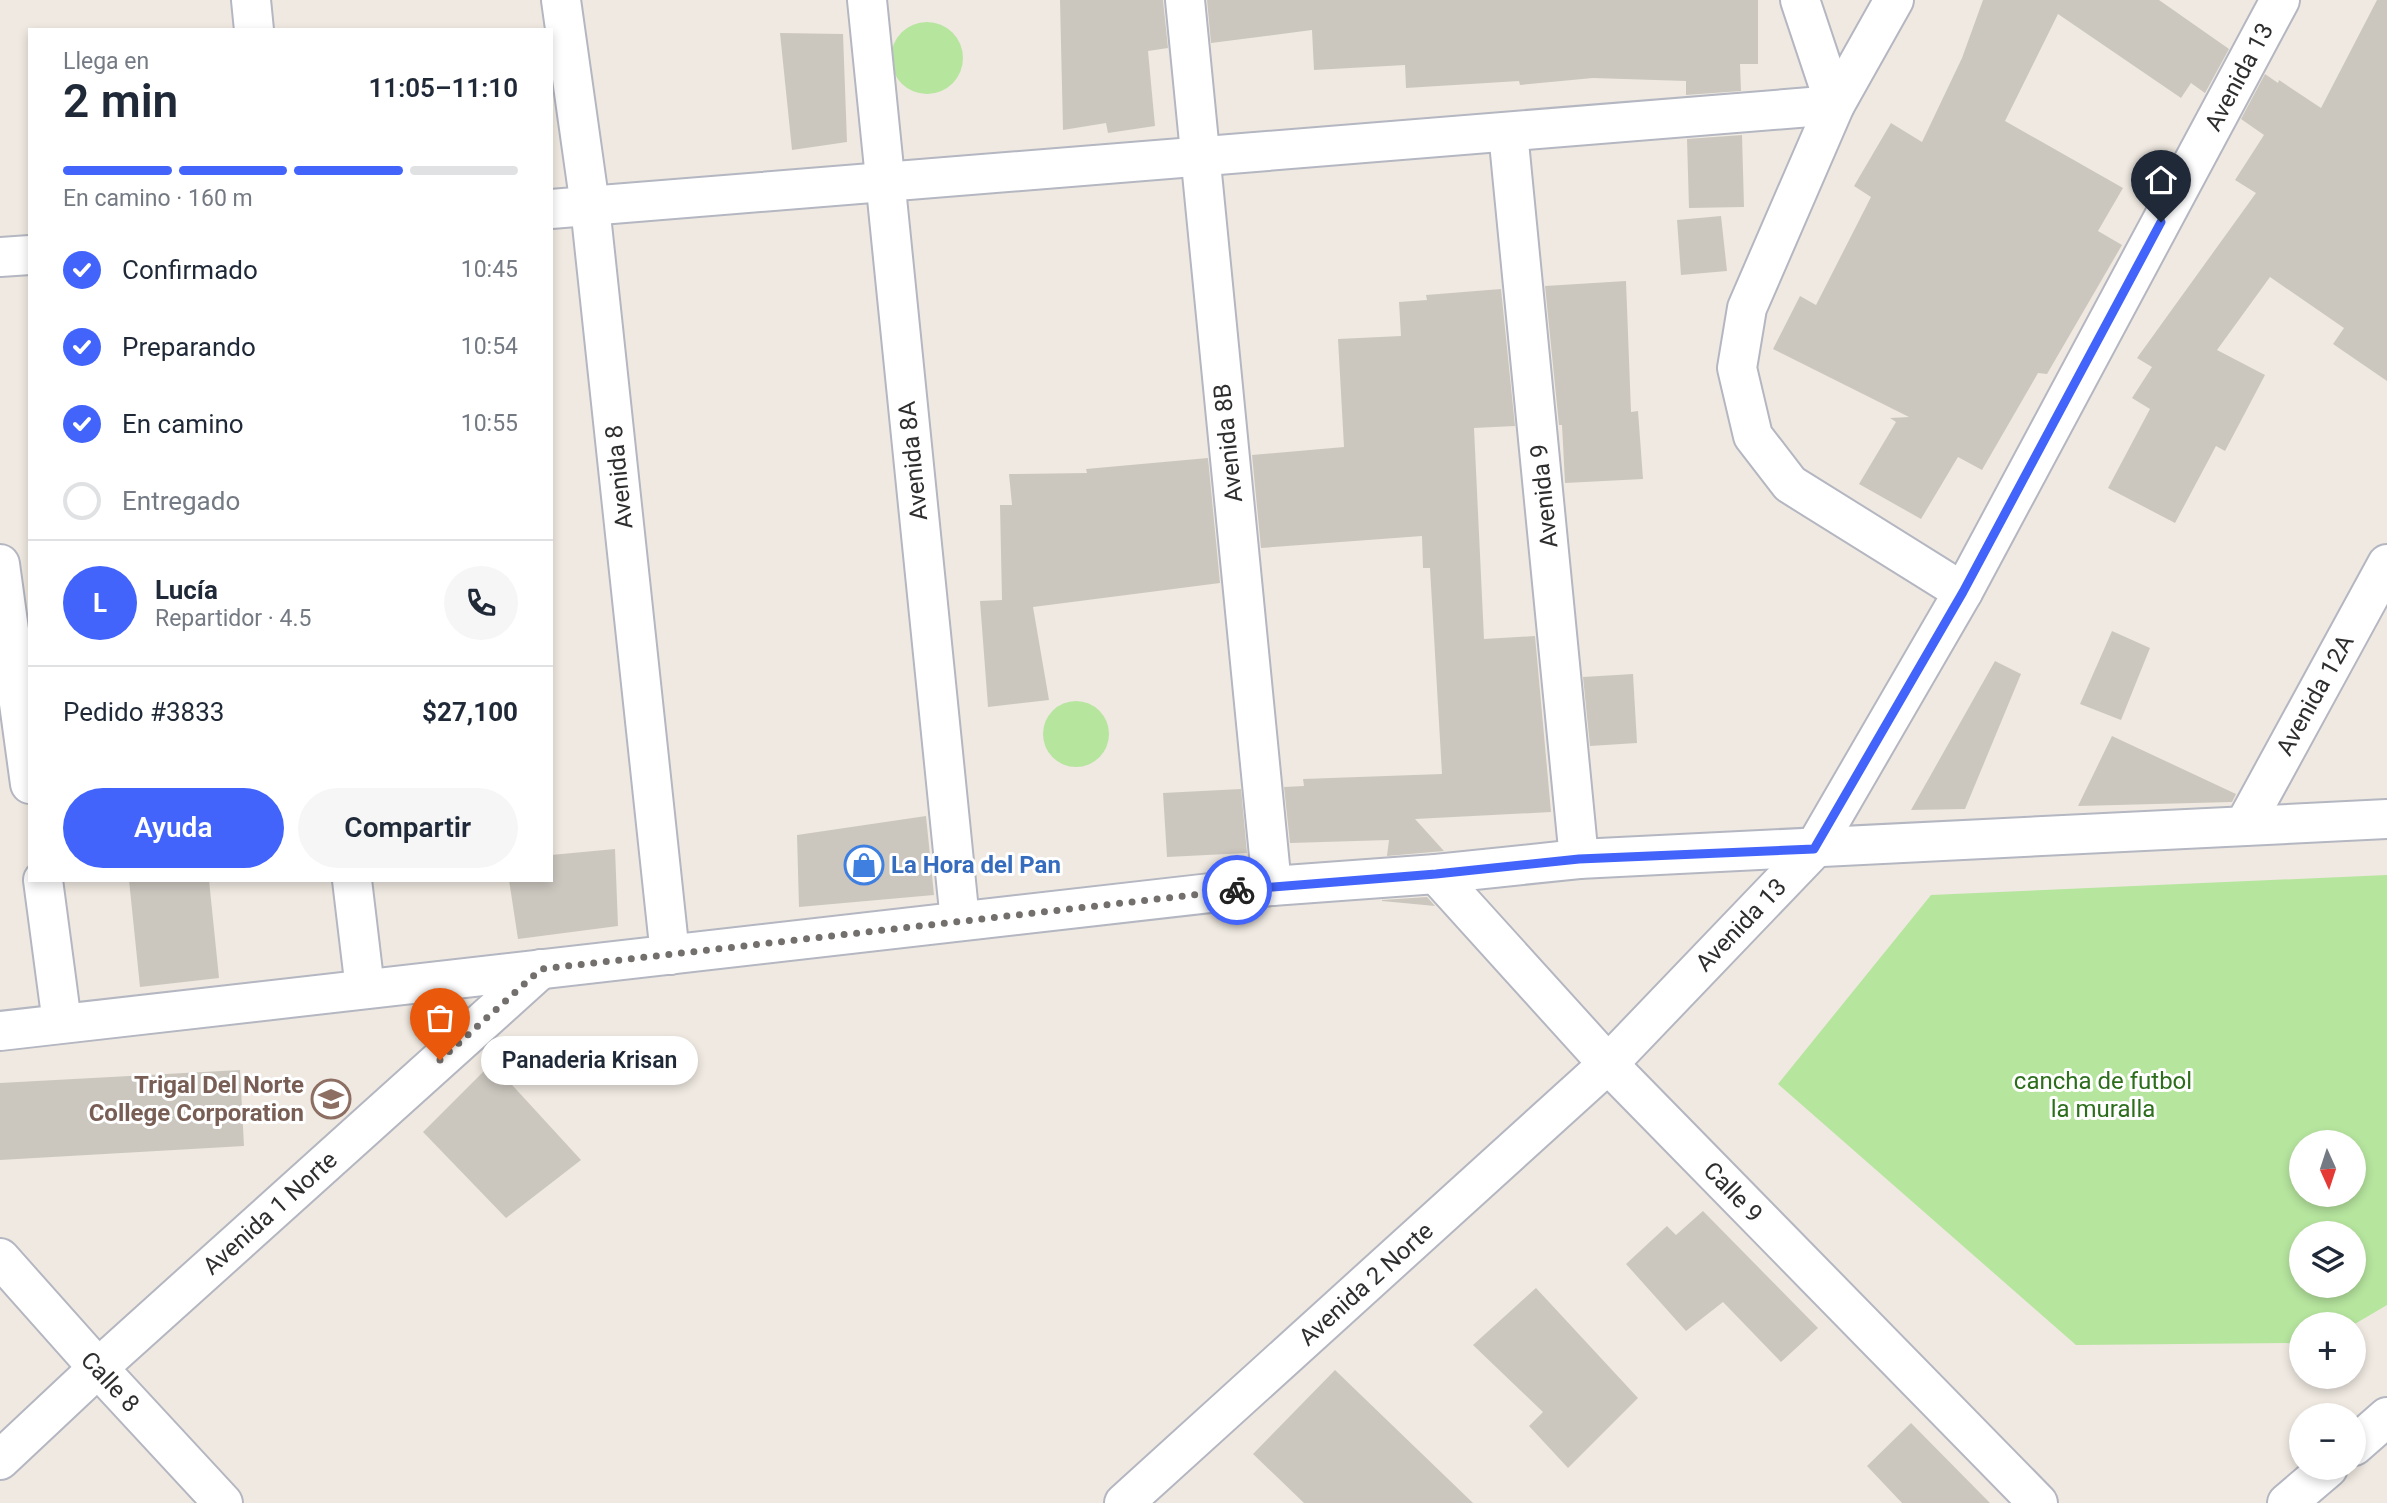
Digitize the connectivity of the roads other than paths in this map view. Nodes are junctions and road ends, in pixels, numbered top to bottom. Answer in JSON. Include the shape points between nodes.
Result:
{"nodes":[{"id":1,"x":251,"y":0,"type":"edge"},
{"id":2,"x":561,"y":0,"type":"edge"},
{"id":3,"x":867,"y":0,"type":"edge"},
{"id":4,"x":1185,"y":0,"type":"edge"},
{"id":5,"x":1800,"y":0,"type":"edge"},
{"id":6,"x":1894,"y":0,"type":"edge"},
{"id":7,"x":2280,"y":0,"type":"edge"},
{"id":8,"x":254,"y":28,"type":"edge"},
{"id":9,"x":1835,"y":105,"type":"junction"},
{"id":10,"x":1508,"y":132,"type":"junction"},
{"id":11,"x":1200,"y":157,"type":"junction"},
{"id":12,"x":885,"y":184,"type":"junction"},
{"id":13,"x":590,"y":206,"type":"junction"},
{"id":14,"x":553,"y":209,"type":"edge"},
{"id":15,"x":28,"y":255,"type":"edge"},
{"id":16,"x":0,"y":257,"type":"edge"},
{"id":17,"x":0,"y":564,"type":"edge"},
{"id":18,"x":2387,"y":564,"type":"edge"},
{"id":19,"x":1963,"y":592,"type":"junction"},
{"id":20,"x":28,"y":770,"type":"edge"},
{"id":21,"x":2387,"y":819,"type":"edge"},
{"id":22,"x":2244,"y":827,"type":"junction"},
{"id":23,"x":1814,"y":849,"type":"junction"},
{"id":24,"x":1579,"y":859,"type":"junction"},
{"id":25,"x":1436,"y":874,"type":"junction"},
{"id":26,"x":43,"y":882,"type":"edge"},
{"id":27,"x":352,"y":882,"type":"edge"},
{"id":28,"x":1272,"y":886,"type":"junction"},
{"id":29,"x":960,"y":921,"type":"junction"},
{"id":30,"x":670,"y":955,"type":"junction"},
{"id":31,"x":541,"y":969,"type":"junction"},
{"id":32,"x":365,"y":989,"type":"junction"},
{"id":33,"x":62,"y":1023,"type":"junction"},
{"id":34,"x":0,"y":1031,"type":"edge"},
{"id":35,"x":1608,"y":1064,"type":"junction"},
{"id":36,"x":0,"y":1258,"type":"edge"},
{"id":37,"x":97,"y":1368,"type":"junction"},
{"id":38,"x":0,"y":1460,"type":"edge"},
{"id":39,"x":2314,"y":1480,"type":"edge"},
{"id":40,"x":223,"y":1503,"type":"edge"},
{"id":41,"x":1124,"y":1503,"type":"edge"},
{"id":42,"x":2038,"y":1503,"type":"edge"},
{"id":43,"x":2287,"y":1503,"type":"edge"}],
"edges":[{"from":1,"to":8,"type":"street"},
{"from":2,"to":13,"type":"street","name":"Avenida 8"},
{"from":3,"to":12,"type":"street","name":"Avenida 8A"},
{"from":4,"to":11,"type":"street","name":"Avenida 8B"},
{"from":5,"to":9,"type":"street"},
{"from":6,"to":9,"type":"street"},
{"from":7,"to":19,"type":"street","name":"Avenida 13"},
{"from":9,"to":10,"type":"street"},
{"from":9,"to":19,"type":"street","via":[[1747,308],[1737,368],[1753,436],[1790,484]]},
{"from":10,"to":11,"type":"street"},
{"from":10,"to":24,"type":"street","name":"Avenida 9"},
{"from":11,"to":12,"type":"street"},
{"from":11,"to":28,"type":"street","name":"Avenida 8B"},
{"from":12,"to":13,"type":"street"},
{"from":12,"to":29,"type":"street","name":"Avenida 8A"},
{"from":13,"to":14,"type":"street"},
{"from":13,"to":30,"type":"street","name":"Avenida 8"},
{"from":15,"to":16,"type":"street"},
{"from":17,"to":20,"type":"street"},
{"from":18,"to":22,"type":"street","name":"Avenida 12A"},
{"from":19,"to":23,"type":"street","name":"Avenida 13"},
{"from":21,"to":22,"type":"street"},
{"from":22,"to":23,"type":"street"},
{"from":23,"to":24,"type":"street"},
{"from":23,"to":35,"type":"street","name":"Avenida 13"},
{"from":24,"to":25,"type":"street"},
{"from":25,"to":28,"type":"street"},
{"from":25,"to":35,"type":"street","name":"Calle 9"},
{"from":26,"to":33,"type":"street"},
{"from":27,"to":32,"type":"street"},
{"from":28,"to":29,"type":"street"},
{"from":29,"to":30,"type":"street"},
{"from":30,"to":31,"type":"street"},
{"from":31,"to":32,"type":"street"},
{"from":31,"to":37,"type":"street","name":"Avenida 1 Norte"},
{"from":32,"to":33,"type":"street"},
{"from":33,"to":34,"type":"street"},
{"from":35,"to":41,"type":"street","name":"Avenida 2 Norte"},
{"from":35,"to":42,"type":"street","name":"Calle 9"},
{"from":36,"to":37,"type":"street","name":"Calle 8"},
{"from":37,"to":38,"type":"street","name":"Avenida 1 Norte"},
{"from":37,"to":40,"type":"street","name":"Calle 8"},
{"from":39,"to":43,"type":"street"}]}
